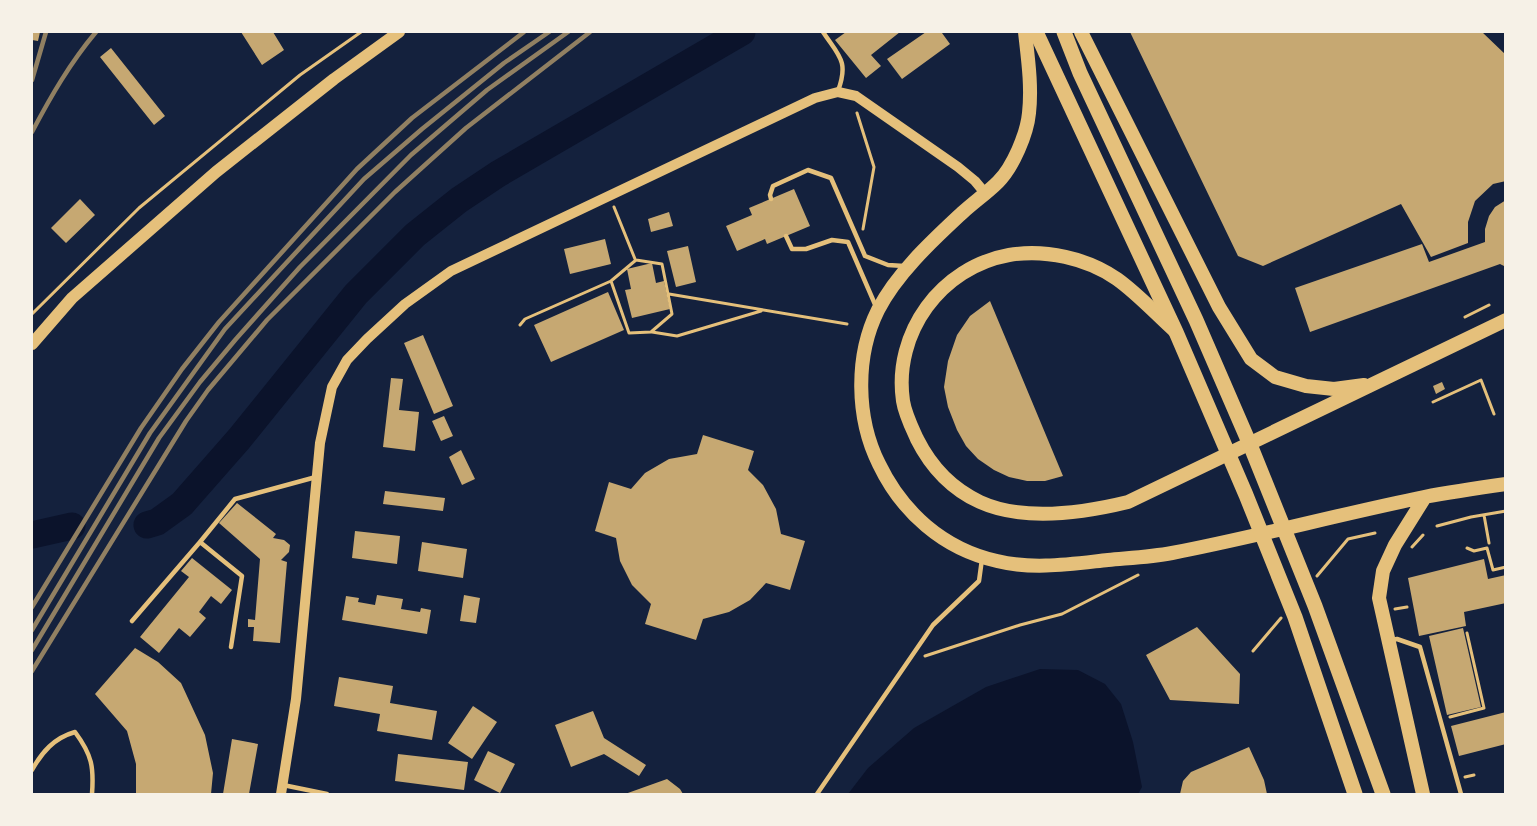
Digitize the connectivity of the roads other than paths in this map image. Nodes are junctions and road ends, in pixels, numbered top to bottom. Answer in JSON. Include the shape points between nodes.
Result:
{"nodes":[{"id":1,"x":399,"y":32,"type":"edge"},
{"id":2,"x":823,"y":32,"type":"edge"},
{"id":3,"x":1025,"y":32,"type":"edge"},
{"id":4,"x":1036,"y":32,"type":"edge"},
{"id":5,"x":1064,"y":32,"type":"edge"},
{"id":6,"x":1081,"y":32,"type":"edge"},
{"id":7,"x":838,"y":92,"type":"junction"},
{"id":8,"x":985,"y":193,"type":"junction"},
{"id":9,"x":771,"y":199,"type":"dead end"},
{"id":10,"x":786,"y":236,"type":"dead end"},
{"id":11,"x":910,"y":267,"type":"junction"},
{"id":12,"x":878,"y":311,"type":"junction"},
{"id":13,"x":1506,"y":320,"type":"edge"},
{"id":14,"x":1176,"y":332,"type":"junction"},
{"id":15,"x":32,"y":344,"type":"edge"},
{"id":16,"x":1375,"y":384,"type":"junction"},
{"id":17,"x":318,"y":476,"type":"junction"},
{"id":18,"x":1506,"y":484,"type":"edge"},
{"id":19,"x":1425,"y":497,"type":"junction"},
{"id":20,"x":200,"y":542,"type":"junction"},
{"id":21,"x":983,"y":557,"type":"junction"},
{"id":22,"x":132,"y":621,"type":"dead end"},
{"id":23,"x":1387,"y":641,"type":"junction"},
{"id":24,"x":231,"y":647,"type":"dead end"},
{"id":25,"x":32,"y":770,"type":"edge"},
{"id":26,"x":281,"y":790,"type":"edge"},
{"id":27,"x":92,"y":795,"type":"edge"},
{"id":28,"x":327,"y":795,"type":"edge"},
{"id":29,"x":817,"y":795,"type":"edge"},
{"id":30,"x":1355,"y":795,"type":"edge"},
{"id":31,"x":1383,"y":795,"type":"edge"},
{"id":32,"x":1423,"y":795,"type":"edge"},
{"id":33,"x":1461,"y":795,"type":"edge"}],
"edges":[{"from":1,"to":15,"type":"main road","via":[[216,172],[72,298]]},
{"from":2,"to":7,"type":"lane","via":[[843,61],[844,76]]},
{"from":3,"to":8,"type":"main road","via":[[1029,116],[1020,148],[1000,179]]},
{"from":4,"to":14,"type":"highway"},
{"from":5,"to":31,"type":"highway","via":[[1251,447],[1315,606]]},
{"from":6,"to":16,"type":"main road","via":[[1219,307],[1251,359],[1275,377],[1306,386],[1334,389]]},
{"from":7,"to":8,"type":"street","via":[[865,102],[958,166]]},
{"from":7,"to":17,"type":"street","via":[[815,98],[451,272],[405,304],[347,360],[332,387],[320,443]]},
{"from":8,"to":11,"type":"main road"},
{"from":9,"to":11,"type":"lane","via":[[773,186],[808,170],[831,178],[865,256],[888,265]]},
{"from":10,"to":12,"type":"lane","via":[[792,249],[806,249],[832,240],[848,242]]},
{"from":11,"to":12,"type":"main road"},
{"from":12,"to":21,"type":"main road","via":[[863,361],[861,390],[873,452],[886,480],[929,530],[958,548]]},
{"from":13,"to":16,"type":"main road"},
{"from":14,"to":16,"type":"main road","via":[[1117,279],[1080,261],[1040,253],[998,257],[958,275],[925,309],[912,330],[905,353],[903,403],[924,452],[958,490],[982,503],[1010,511],[1068,513],[1128,502]]},
{"from":14,"to":30,"type":"highway","via":[[1295,616]]},
{"from":17,"to":20,"type":"lane","via":[[235,499]]},
{"from":17,"to":26,"type":"street","via":[[296,699]]},
{"from":18,"to":19,"type":"main road"},
{"from":19,"to":21,"type":"main road","via":[[1169,554],[1029,566]]},
{"from":19,"to":23,"type":"main road","via":[[1383,571],[1379,598]]},
{"from":20,"to":22,"type":"lane"},
{"from":20,"to":24,"type":"lane","via":[[242,576]]},
{"from":21,"to":29,"type":"lane","via":[[979,582],[933,625]]},
{"from":23,"to":32,"type":"main road"},
{"from":23,"to":33,"type":"lane","via":[[1397,639],[1420,647]]},
{"from":25,"to":27,"type":"lane","via":[[42,753],[62,736],[75,732],[88,751],[93,771]]},
{"from":26,"to":28,"type":"lane"}]}
